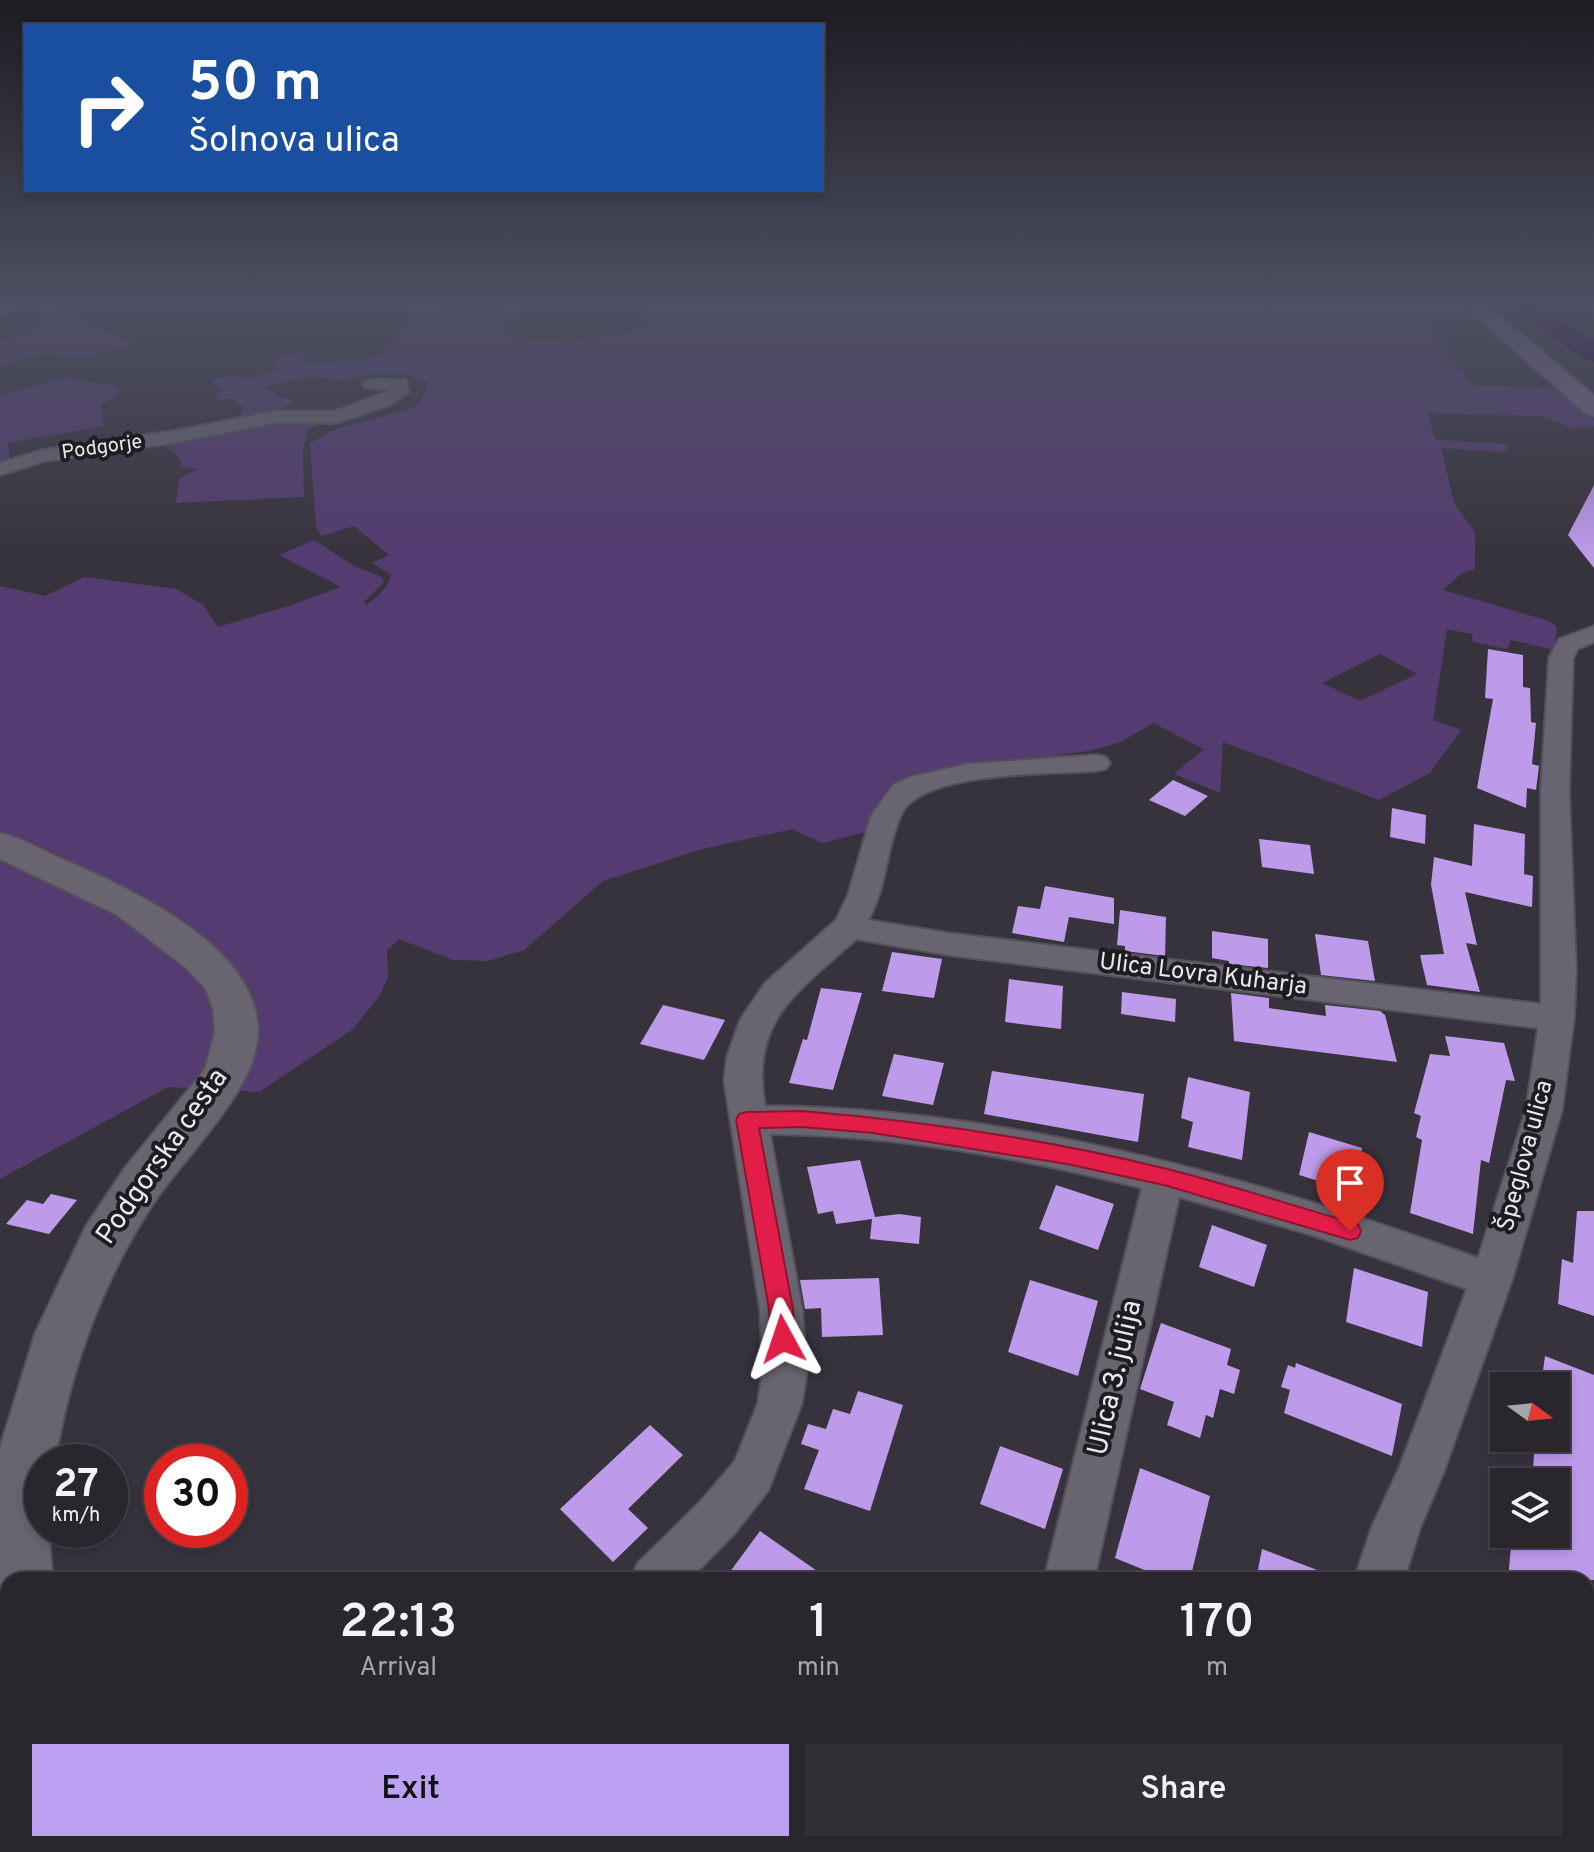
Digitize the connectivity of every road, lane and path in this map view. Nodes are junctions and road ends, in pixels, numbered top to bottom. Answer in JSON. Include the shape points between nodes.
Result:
{"nodes":[{"id":1,"x":400,"y":384,"type":"edge"},
{"id":2,"x":1567,"y":384,"type":"edge"},
{"id":3,"x":1594,"y":408,"type":"edge"},
{"id":4,"x":0,"y":469,"type":"edge"},
{"id":5,"x":1594,"y":633,"type":"edge"},
{"id":6,"x":1096,"y":763,"type":"dead end"},
{"id":7,"x":0,"y":844,"type":"edge"},
{"id":8,"x":849,"y":927,"type":"junction"},
{"id":9,"x":1557,"y":1018,"type":"junction"},
{"id":10,"x":747,"y":1120,"type":"junction"},
{"id":11,"x":1164,"y":1177,"type":"junction"},
{"id":12,"x":1491,"y":1280,"type":"junction"},
{"id":13,"x":20,"y":1572,"type":"edge"},
{"id":14,"x":663,"y":1572,"type":"edge"},
{"id":15,"x":1071,"y":1572,"type":"edge"},
{"id":16,"x":1382,"y":1572,"type":"edge"}],
"edges":[{"from":1,"to":4,"type":"street","name":"Podgorje","via":[[400,392],[384,401],[337,417],[251,421],[42,456]]},
{"from":2,"to":3,"type":"main road"},
{"from":5,"to":9,"type":"street","name":"Špeglova ulica","via":[[1568,644],[1561,658],[1555,791]]},
{"from":6,"to":8,"type":"street","via":[[964,775],[901,792],[884,819]]},
{"from":7,"to":13,"type":"street","name":"Podgorska cesta","via":[[132,907],[189,949],[227,988],[237,1033],[224,1075],[124,1207],[82,1278],[24,1405],[6,1494],[7,1531]]},
{"from":8,"to":9,"type":"street","name":"Ulica Lovra Kuharja","via":[[948,944]]},
{"from":8,"to":10,"type":"street","via":[[787,980],[759,1015],[744,1047]]},
{"from":9,"to":12,"type":"street","name":"Špeglova ulica","via":[[1544,1110]]},
{"from":10,"to":11,"type":"street","via":[[802,1119],[963,1137]]},
{"from":10,"to":14,"type":"street","via":[[781,1309],[785,1369],[780,1403],[752,1475]]},
{"from":11,"to":12,"type":"street","via":[[1324,1223]]},
{"from":11,"to":15,"type":"street","name":"Ulica 3. julija"},
{"from":12,"to":16,"type":"street","name":"Špeglova ulica"}]}
